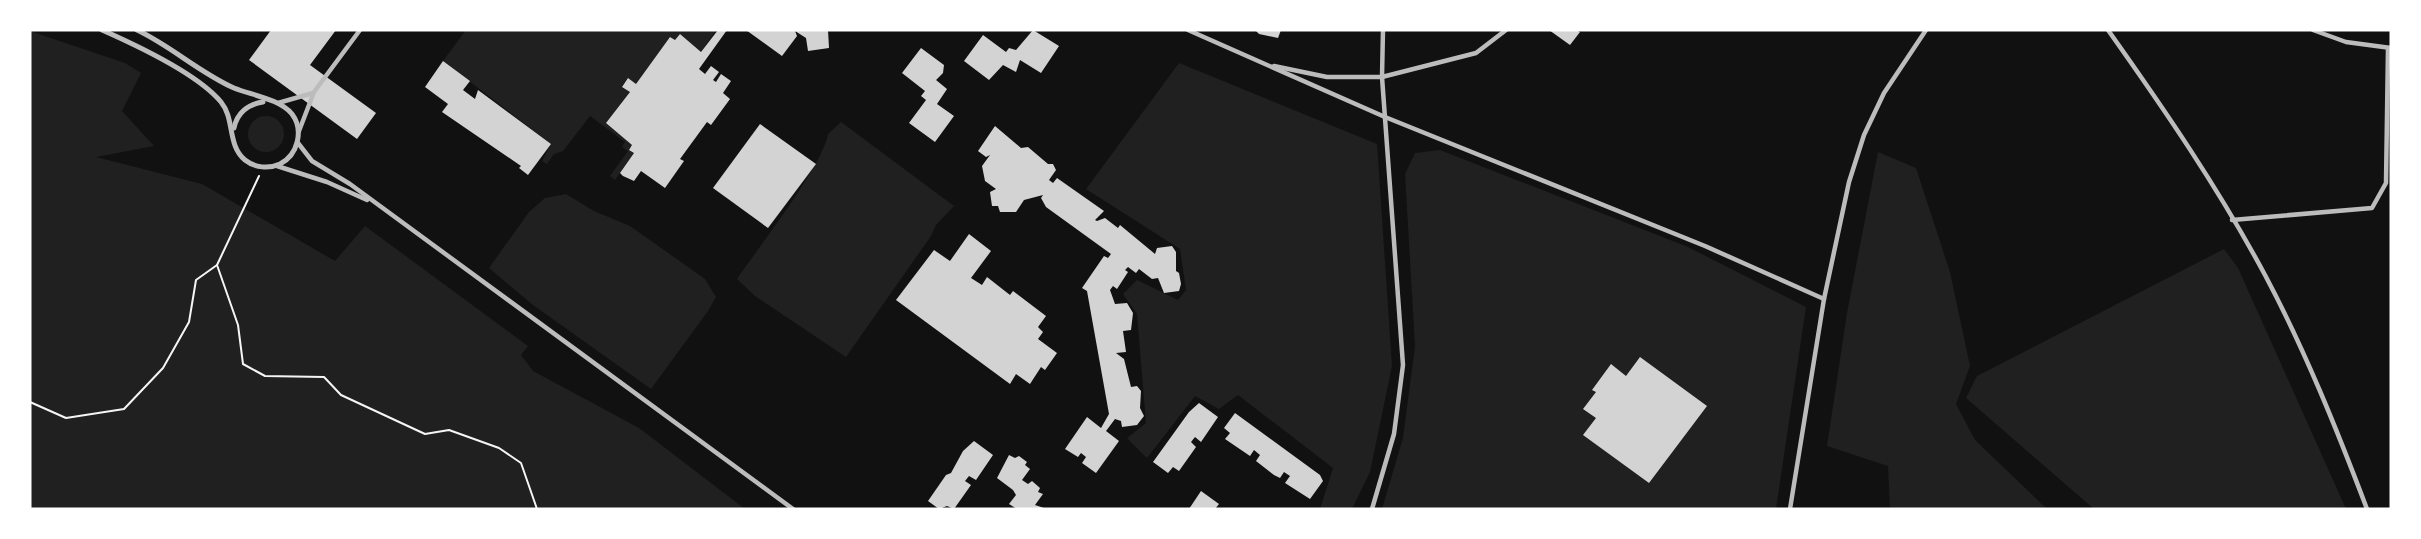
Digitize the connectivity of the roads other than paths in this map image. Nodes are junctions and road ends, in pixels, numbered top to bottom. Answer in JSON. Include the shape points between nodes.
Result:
{"nodes":[{"id":1,"x":102,"y":30,"type":"edge"},
{"id":2,"x":137,"y":30,"type":"edge"},
{"id":3,"x":360,"y":30,"type":"edge"},
{"id":4,"x":1188,"y":30,"type":"edge"},
{"id":5,"x":1383,"y":30,"type":"edge"},
{"id":6,"x":1506,"y":30,"type":"edge"},
{"id":7,"x":1926,"y":30,"type":"edge"},
{"id":8,"x":2108,"y":30,"type":"edge"},
{"id":9,"x":2313,"y":30,"type":"edge"},
{"id":10,"x":2389,"y":48,"type":"edge"},
{"id":11,"x":1264,"y":64,"type":"junction"},
{"id":12,"x":1382,"y":77,"type":"junction"},
{"id":13,"x":314,"y":92,"type":"junction"},
{"id":14,"x":266,"y":101,"type":"junction"},
{"id":15,"x":276,"y":103,"type":"junction"},
{"id":16,"x":1385,"y":117,"type":"junction"},
{"id":17,"x":233,"y":131,"type":"junction"},
{"id":18,"x":299,"y":132,"type":"junction"},
{"id":19,"x":298,"y":143,"type":"junction"},
{"id":20,"x":276,"y":166,"type":"junction"},
{"id":21,"x":374,"y":203,"type":"junction"},
{"id":22,"x":2232,"y":220,"type":"junction"},
{"id":23,"x":1824,"y":299,"type":"junction"},
{"id":24,"x":793,"y":509,"type":"edge"},
{"id":25,"x":1372,"y":509,"type":"edge"},
{"id":26,"x":1790,"y":509,"type":"edge"},
{"id":27,"x":2367,"y":509,"type":"edge"}],
"edges":[{"from":1,"to":17,"type":"street","via":[[162,59],[209,92],[229,116]]},
{"from":2,"to":14,"type":"street","via":[[213,77]]},
{"from":3,"to":13,"type":"street"},
{"from":4,"to":11,"type":"street"},
{"from":5,"to":12,"type":"street"},
{"from":6,"to":12,"type":"street","via":[[1476,53]]},
{"from":7,"to":23,"type":"street","via":[[1884,93],[1864,135],[1835,236]]},
{"from":8,"to":22,"type":"street","via":[[2182,134]]},
{"from":9,"to":10,"type":"street","via":[[2346,42]]},
{"from":10,"to":22,"type":"street","via":[[2386,183],[2372,208]]},
{"from":11,"to":12,"type":"street","via":[[1326,77]]},
{"from":11,"to":16,"type":"street"},
{"from":12,"to":16,"type":"street"},
{"from":13,"to":15,"type":"street"},
{"from":13,"to":18,"type":"street"},
{"from":14,"to":15,"type":"street"},
{"from":14,"to":17,"type":"street","via":[[240,113]]},
{"from":15,"to":18,"type":"street","via":[[292,114]]},
{"from":16,"to":23,"type":"street","via":[[1692,240]]},
{"from":16,"to":25,"type":"street","via":[[1403,365],[1394,434]]},
{"from":17,"to":20,"type":"street","via":[[233,142],[245,160],[255,166]]},
{"from":18,"to":19,"type":"street"},
{"from":19,"to":20,"type":"street"},
{"from":19,"to":21,"type":"street","via":[[312,161]]},
{"from":20,"to":21,"type":"street"},
{"from":21,"to":24,"type":"street"},
{"from":22,"to":27,"type":"street","via":[[2266,276],[2333,421]]},
{"from":23,"to":26,"type":"street"}]}
